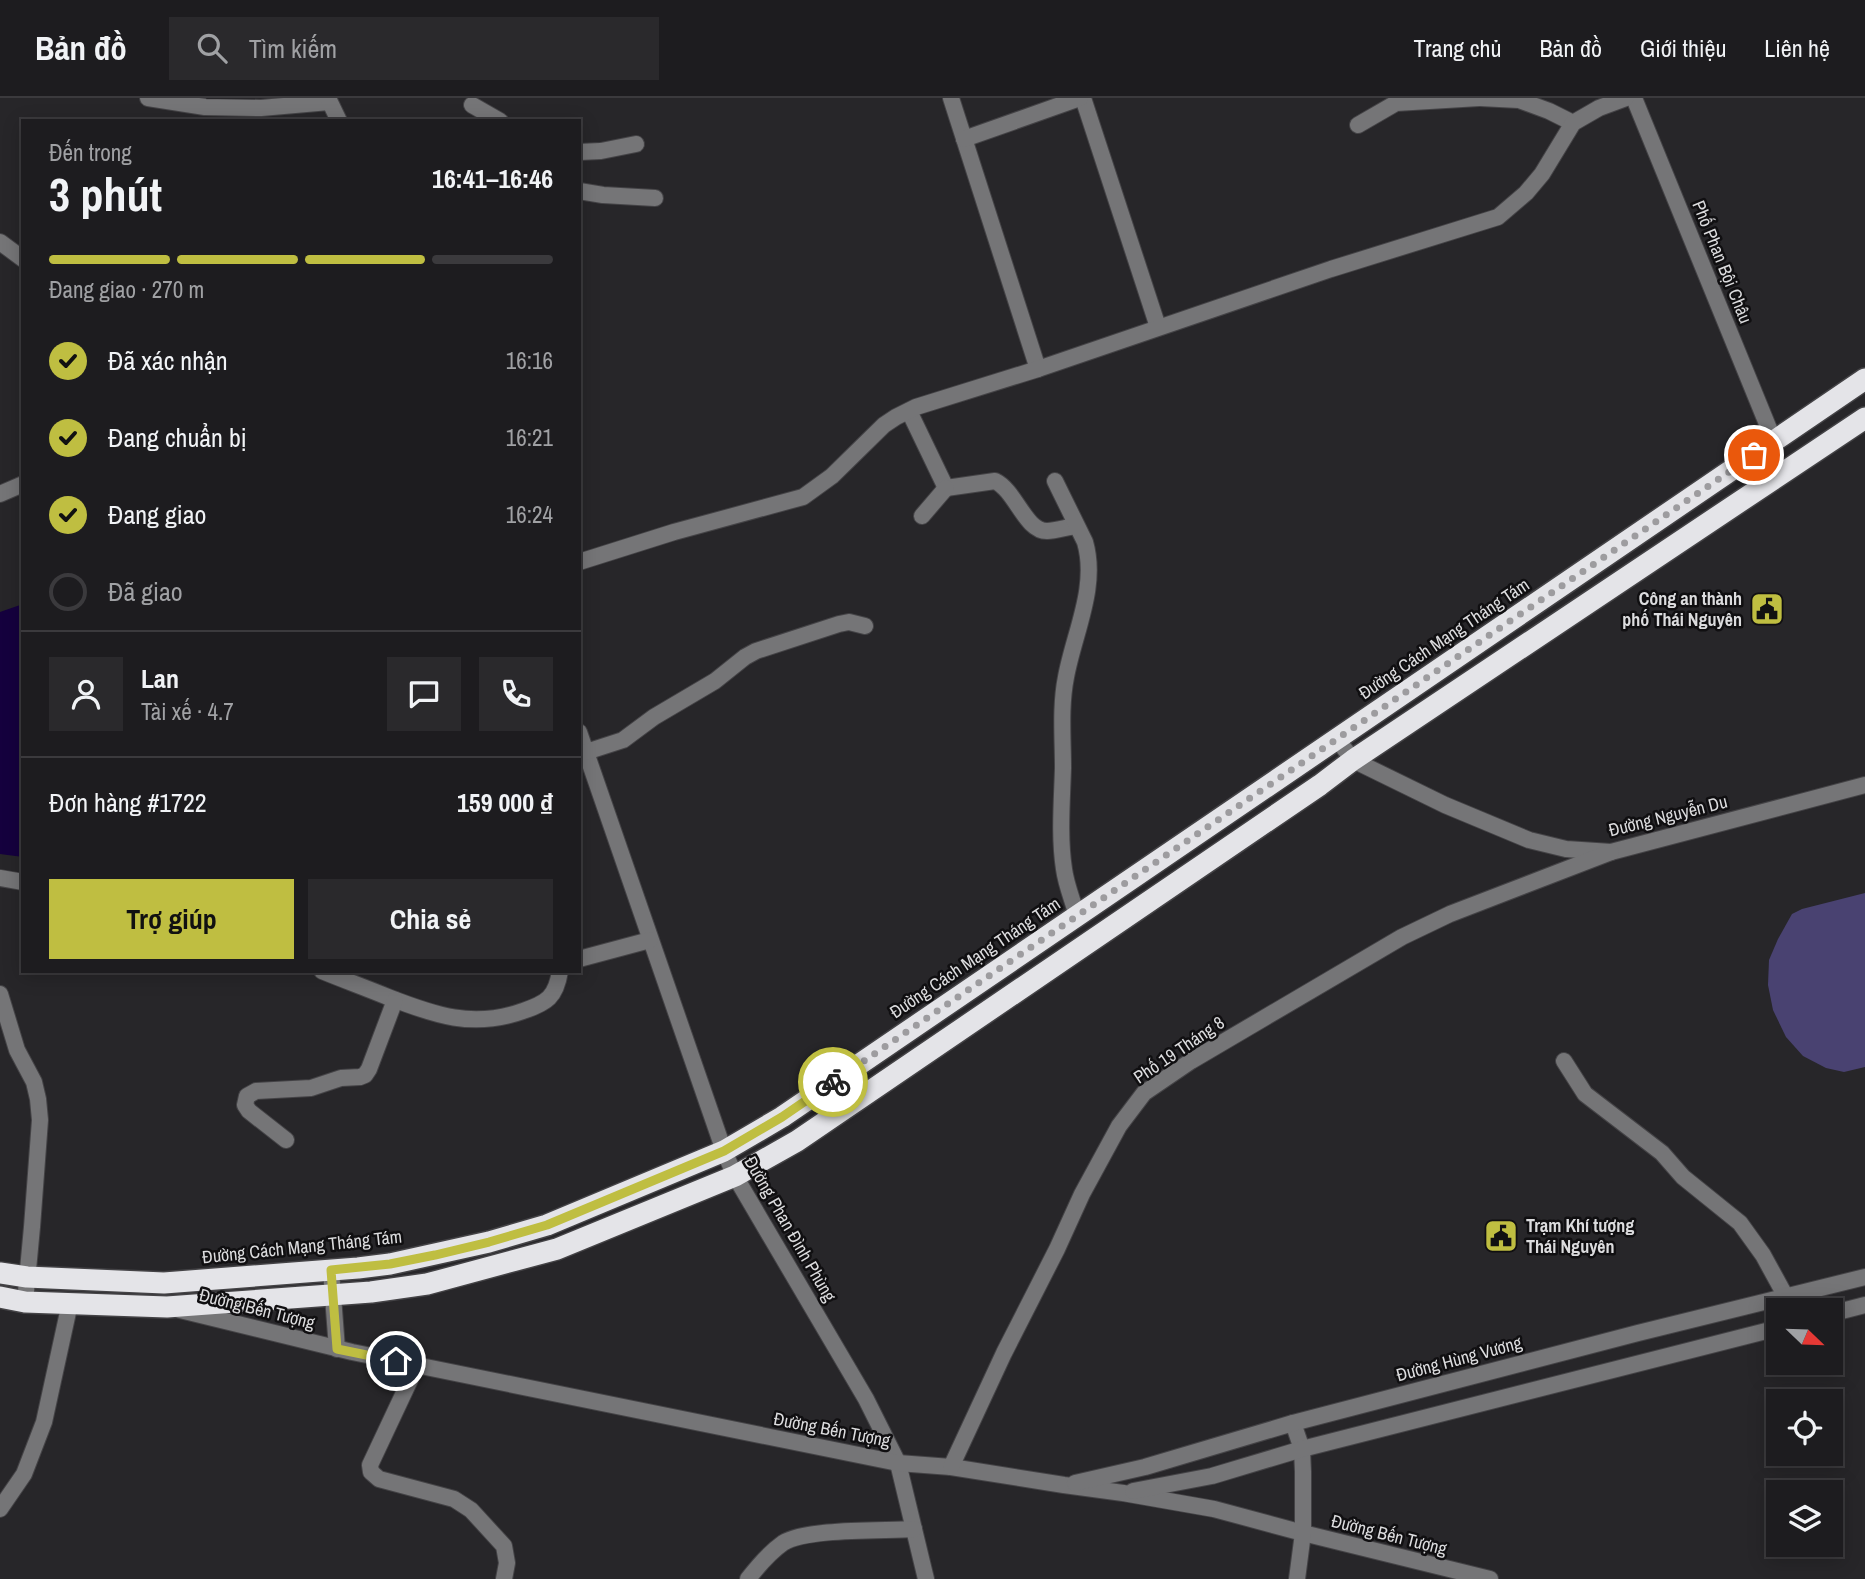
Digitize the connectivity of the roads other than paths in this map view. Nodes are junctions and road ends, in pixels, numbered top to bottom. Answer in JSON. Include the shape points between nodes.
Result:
{"nodes":[{"id":1,"x":148,"y":98,"type":"edge"},
{"id":2,"x":950,"y":98,"type":"edge"},
{"id":3,"x":1082,"y":98,"type":"edge"},
{"id":4,"x":1479,"y":98,"type":"edge"},
{"id":5,"x":1626,"y":98,"type":"edge"},
{"id":6,"x":1634,"y":98,"type":"edge"},
{"id":7,"x":329,"y":100,"type":"edge"},
{"id":8,"x":472,"y":105,"type":"dead end"},
{"id":9,"x":338,"y":119,"type":"edge"},
{"id":10,"x":496,"y":119,"type":"edge"},
{"id":11,"x":1573,"y":123,"type":"junction"},
{"id":12,"x":1358,"y":125,"type":"dead end"},
{"id":13,"x":964,"y":139,"type":"junction"},
{"id":14,"x":636,"y":144,"type":"dead end"},
{"id":15,"x":581,"y":152,"type":"edge"},
{"id":16,"x":581,"y":191,"type":"edge"},
{"id":17,"x":655,"y":198,"type":"dead end"},
{"id":18,"x":0,"y":242,"type":"edge"},
{"id":19,"x":21,"y":257,"type":"edge"},
{"id":20,"x":1158,"y":327,"type":"junction"},
{"id":21,"x":1038,"y":369,"type":"junction"},
{"id":22,"x":1865,"y":379,"type":"edge"},
{"id":23,"x":909,"y":411,"type":"junction"},
{"id":24,"x":1865,"y":418,"type":"edge"},
{"id":25,"x":1774,"y":441,"type":"junction"},
{"id":26,"x":1055,"y":481,"type":"dead end"},
{"id":27,"x":21,"y":485,"type":"edge"},
{"id":28,"x":946,"y":488,"type":"junction"},
{"id":29,"x":0,"y":494,"type":"edge"},
{"id":30,"x":922,"y":516,"type":"dead end"},
{"id":31,"x":1076,"y":526,"type":"junction"},
{"id":32,"x":581,"y":561,"type":"edge"},
{"id":33,"x":865,"y":626,"type":"dead end"},
{"id":34,"x":581,"y":738,"type":"edge"},
{"id":35,"x":1337,"y":739,"type":"junction"},
{"id":36,"x":586,"y":752,"type":"junction"},
{"id":37,"x":1353,"y":760,"type":"junction"},
{"id":38,"x":1865,"y":785,"type":"edge"},
{"id":39,"x":1611,"y":852,"type":"junction"},
{"id":40,"x":0,"y":878,"type":"edge"},
{"id":41,"x":21,"y":882,"type":"edge"},
{"id":42,"x":1077,"y":916,"type":"junction"},
{"id":43,"x":650,"y":940,"type":"junction"},
{"id":44,"x":581,"y":958,"type":"edge"},
{"id":45,"x":327,"y":973,"type":"edge"},
{"id":46,"x":560,"y":973,"type":"edge"},
{"id":47,"x":0,"y":994,"type":"edge"},
{"id":48,"x":396,"y":1000,"type":"junction"},
{"id":49,"x":1564,"y":1061,"type":"dead end"},
{"id":50,"x":286,"y":1140,"type":"dead end"},
{"id":51,"x":724,"y":1151,"type":"junction"},
{"id":52,"x":735,"y":1176,"type":"junction"},
{"id":53,"x":331,"y":1270,"type":"junction"},
{"id":54,"x":0,"y":1273,"type":"edge"},
{"id":55,"x":27,"y":1277,"type":"junction"},
{"id":56,"x":1865,"y":1277,"type":"edge"},
{"id":57,"x":334,"y":1295,"type":"junction"},
{"id":58,"x":0,"y":1297,"type":"edge"},
{"id":59,"x":1786,"y":1297,"type":"junction"},
{"id":60,"x":25,"y":1301,"type":"junction"},
{"id":61,"x":70,"y":1303,"type":"junction"},
{"id":62,"x":1865,"y":1306,"type":"edge"},
{"id":63,"x":167,"y":1307,"type":"junction"},
{"id":64,"x":1843,"y":1311,"type":"edge"},
{"id":65,"x":1766,"y":1331,"type":"edge"},
{"id":66,"x":337,"y":1349,"type":"junction"},
{"id":67,"x":1519,"y":1364,"type":"junction"},
{"id":68,"x":417,"y":1365,"type":"junction"},
{"id":69,"x":1526,"y":1392,"type":"junction"},
{"id":70,"x":1293,"y":1423,"type":"junction"},
{"id":71,"x":1302,"y":1449,"type":"junction"},
{"id":72,"x":898,"y":1463,"type":"junction"},
{"id":73,"x":951,"y":1467,"type":"junction"},
{"id":74,"x":1064,"y":1485,"type":"junction"},
{"id":75,"x":1124,"y":1493,"type":"junction"},
{"id":76,"x":0,"y":1509,"type":"edge"},
{"id":77,"x":914,"y":1529,"type":"junction"},
{"id":78,"x":1303,"y":1533,"type":"junction"},
{"id":79,"x":504,"y":1579,"type":"edge"},
{"id":80,"x":748,"y":1579,"type":"edge"},
{"id":81,"x":926,"y":1579,"type":"edge"},
{"id":82,"x":1297,"y":1579,"type":"edge"},
{"id":83,"x":1490,"y":1579,"type":"edge"}],
"edges":[{"from":1,"to":7,"type":"street","via":[[205,107],[261,108]]},
{"from":2,"to":13,"type":"street"},
{"from":3,"to":13,"type":"street"},
{"from":3,"to":20,"type":"street"},
{"from":4,"to":11,"type":"street","via":[[1519,100]]},
{"from":4,"to":12,"type":"street","via":[[1396,103]]},
{"from":5,"to":11,"type":"street"},
{"from":6,"to":25,"type":"street","name":"Phố Phan Bội Châu"},
{"from":7,"to":9,"type":"street"},
{"from":8,"to":10,"type":"street"},
{"from":11,"to":20,"type":"street","via":[[1542,174],[1498,217]]},
{"from":13,"to":21,"type":"street"},
{"from":14,"to":15,"type":"street"},
{"from":16,"to":17,"type":"street"},
{"from":18,"to":19,"type":"street"},
{"from":20,"to":21,"type":"street"},
{"from":21,"to":23,"type":"street"},
{"from":22,"to":25,"type":"highway","name":"Đường Cách Mạng Tháng Tám"},
{"from":23,"to":28,"type":"street"},
{"from":23,"to":32,"type":"street","via":[[884,425],[832,476],[803,497]]},
{"from":24,"to":37,"type":"highway"},
{"from":25,"to":35,"type":"highway","name":"Đường Cách Mạng Tháng Tám"},
{"from":26,"to":31,"type":"street"},
{"from":27,"to":29,"type":"street"},
{"from":28,"to":30,"type":"street"},
{"from":28,"to":31,"type":"street","via":[[995,481],[1036,528],[1047,531]]},
{"from":31,"to":42,"type":"street","via":[[1088,552],[1089,578],[1065,679],[1062,839],[1064,870]]},
{"from":33,"to":36,"type":"street","via":[[839,624],[756,651],[623,740]]},
{"from":34,"to":36,"type":"street","name":"Đường Phan Đình Phùng"},
{"from":35,"to":37,"type":"street","name":"Đường Nguyễn Du"},
{"from":35,"to":42,"type":"highway","name":"Đường Cách Mạng Tháng Tám"},
{"from":36,"to":43,"type":"street","name":"Đường Phan Đình Phùng"},
{"from":37,"to":39,"type":"street","name":"Đường Nguyễn Du","via":[[1529,840],[1566,849]]},
{"from":37,"to":52,"type":"highway","via":[[797,1141]]},
{"from":38,"to":39,"type":"street","name":"Đường Nguyễn Du"},
{"from":39,"to":73,"type":"street","name":"Phố 19 Tháng 8","via":[[1402,937],[1144,1093],[1119,1126],[1082,1194]]},
{"from":40,"to":41,"type":"street"},
{"from":42,"to":51,"type":"highway","name":"Đường Cách Mạng Tháng Tám","via":[[782,1117]]},
{"from":43,"to":44,"type":"street"},
{"from":43,"to":51,"type":"street","name":"Đường Phan Đình Phùng"},
{"from":45,"to":48,"type":"street"},
{"from":46,"to":48,"type":"street","via":[[555,991],[539,1006],[484,1020],[438,1015]]},
{"from":47,"to":55,"type":"street","via":[[38,1099]]},
{"from":48,"to":50,"type":"street","via":[[365,1075],[247,1096],[249,1111]]},
{"from":49,"to":59,"type":"street","via":[[1585,1094],[1662,1153],[1683,1177],[1740,1223]]},
{"from":51,"to":52,"type":"street","name":"Đường Phan Đình Phùng"},
{"from":51,"to":53,"type":"highway","name":"Đường Cách Mạng Tháng Tám","via":[[547,1225],[435,1255]]},
{"from":52,"to":57,"type":"highway","via":[[557,1249],[427,1284]]},
{"from":52,"to":72,"type":"street","name":"Đường Phan Đình Phùng","via":[[866,1399]]},
{"from":53,"to":55,"type":"highway","name":"Đường Cách Mạng Tháng Tám","via":[[164,1283]]},
{"from":53,"to":57,"type":"street"},
{"from":54,"to":55,"type":"highway","name":"Đường Cách Mạng Tháng Tám"},
{"from":55,"to":60,"type":"street"},
{"from":56,"to":59,"type":"street","name":"Đường Hùng Vương"},
{"from":57,"to":63,"type":"highway"},
{"from":57,"to":66,"type":"street"},
{"from":58,"to":60,"type":"highway"},
{"from":59,"to":67,"type":"street","name":"Đường Hùng Vương"},
{"from":60,"to":61,"type":"highway"},
{"from":61,"to":63,"type":"highway"},
{"from":61,"to":76,"type":"street","via":[[44,1422],[24,1474]]},
{"from":62,"to":64,"type":"street"},
{"from":63,"to":66,"type":"street","name":"Đường Bến Tượng"},
{"from":65,"to":69,"type":"street"},
{"from":66,"to":68,"type":"street","name":"Đường Bến Tượng"},
{"from":67,"to":69,"type":"street"},
{"from":67,"to":70,"type":"street","name":"Đường Hùng Vương"},
{"from":68,"to":72,"type":"street","name":"Đường Bến Tượng"},
{"from":68,"to":79,"type":"street","via":[[370,1465],[371,1472],[379,1479],[454,1499],[471,1510],[504,1546]]},
{"from":69,"to":71,"type":"street"},
{"from":70,"to":71,"type":"street"},
{"from":70,"to":74,"type":"street","name":"Đường Hùng Vương","via":[[1145,1467]]},
{"from":71,"to":75,"type":"street","via":[[1212,1476]]},
{"from":71,"to":78,"type":"street"},
{"from":72,"to":73,"type":"street","name":"Đường Bến Tượng"},
{"from":72,"to":77,"type":"street","name":"Đường Phan Đình Phùng"},
{"from":73,"to":74,"type":"street","name":"Đường Bến Tượng"},
{"from":74,"to":75,"type":"street","name":"Đường Bến Tượng"},
{"from":75,"to":78,"type":"street","name":"Đường Bến Tượng","via":[[1214,1509]]},
{"from":77,"to":80,"type":"street","via":[[807,1534],[784,1542]]},
{"from":77,"to":81,"type":"street","name":"Đường Phan Đình Phùng"},
{"from":78,"to":82,"type":"street"},
{"from":78,"to":83,"type":"street","name":"Đường Bến Tượng"}]}
